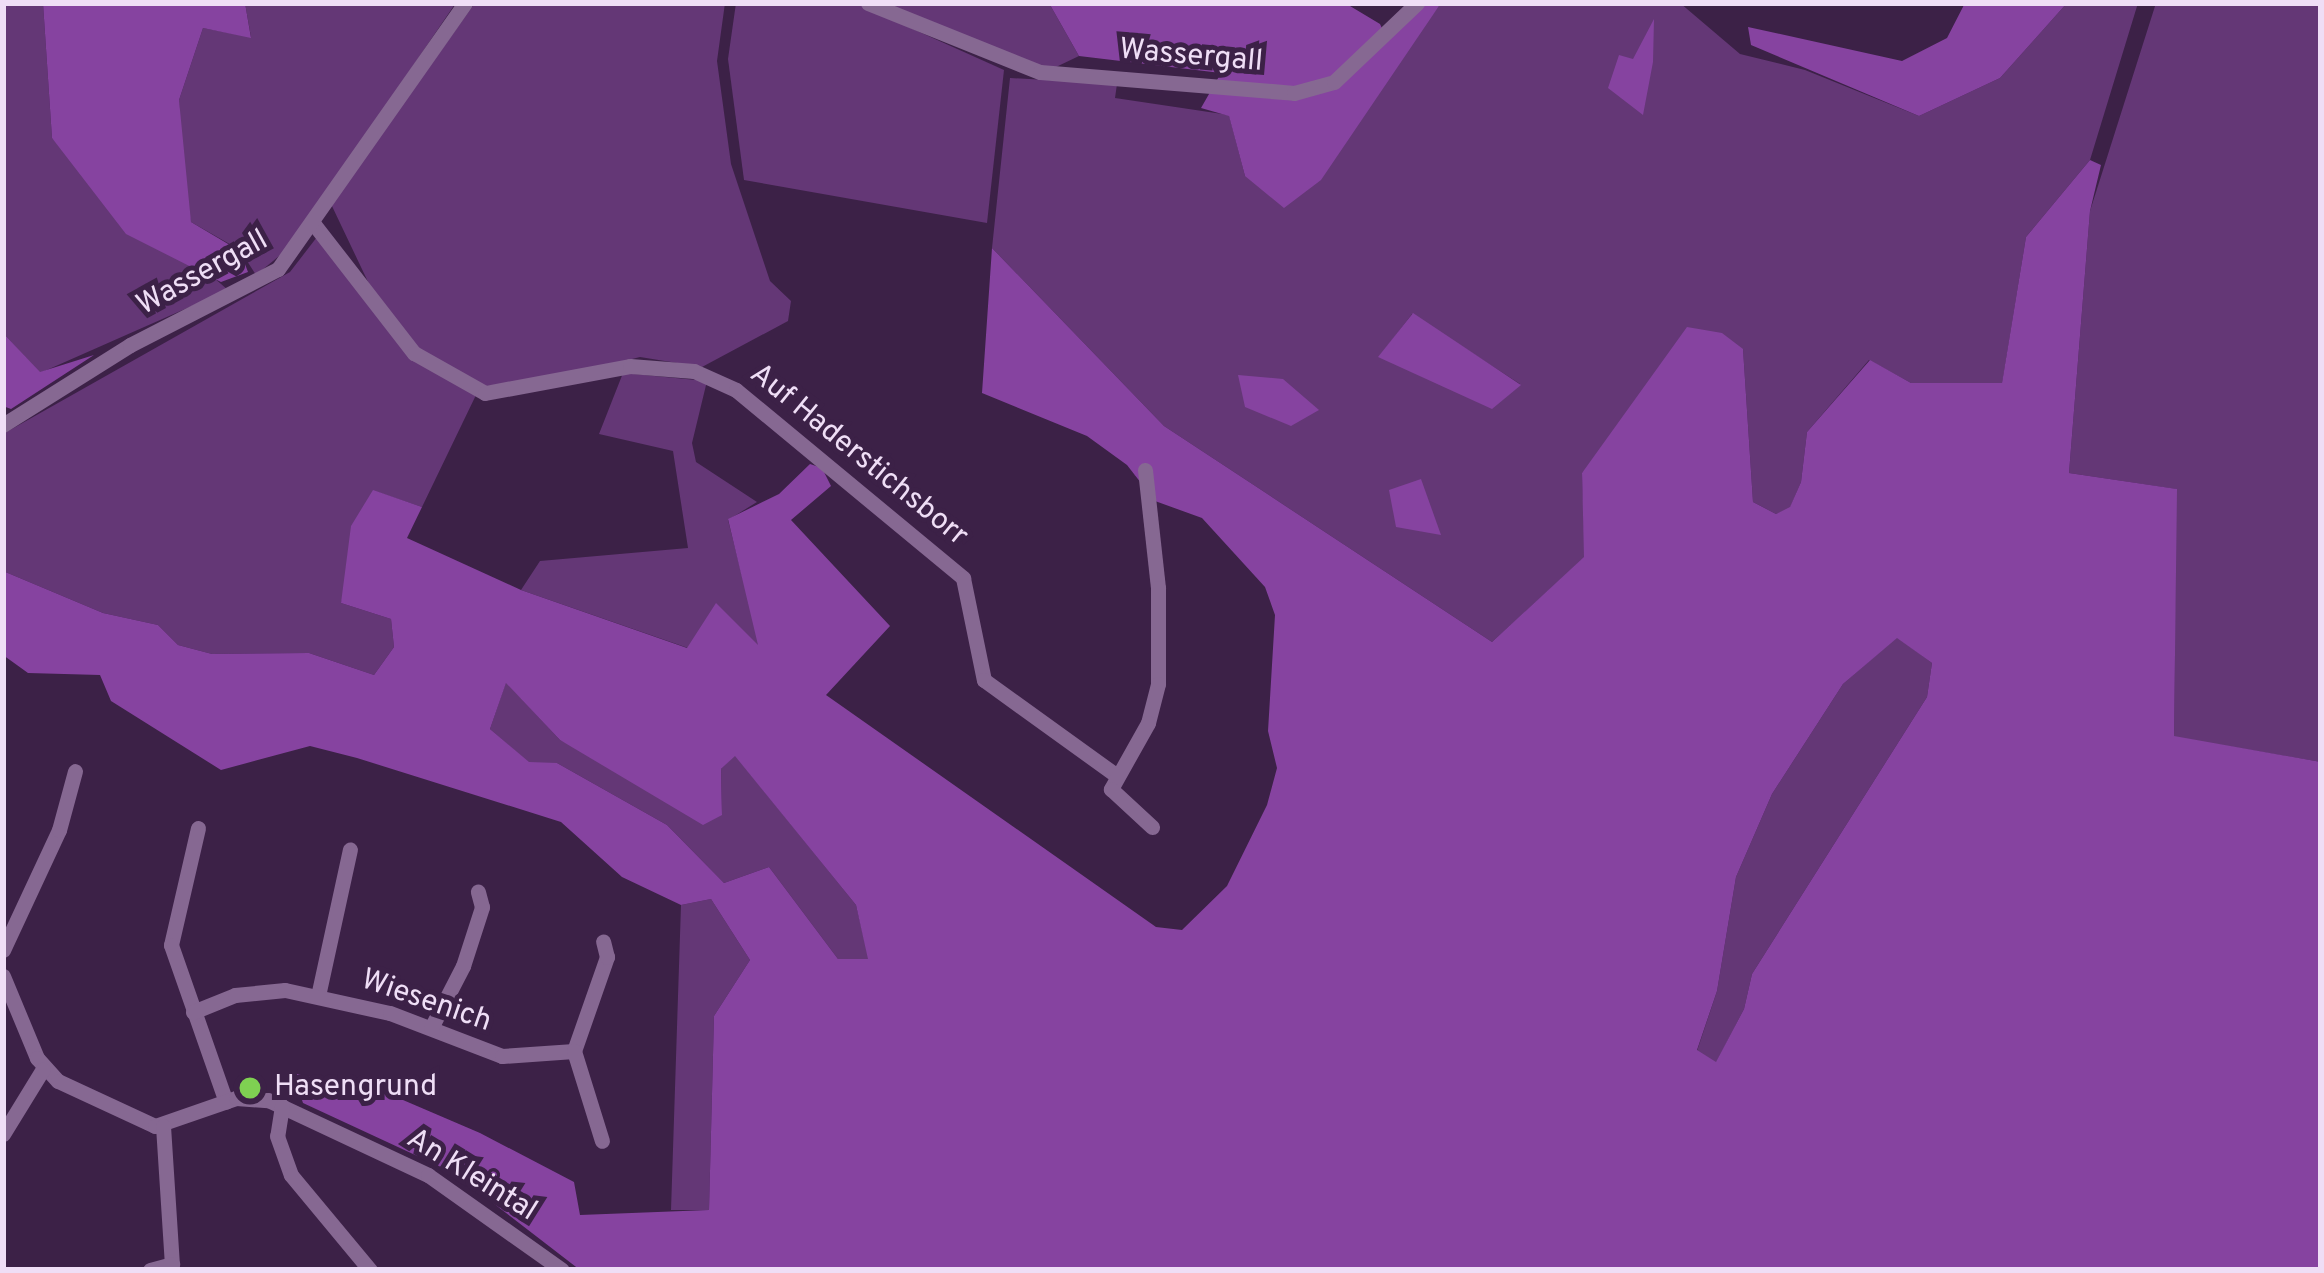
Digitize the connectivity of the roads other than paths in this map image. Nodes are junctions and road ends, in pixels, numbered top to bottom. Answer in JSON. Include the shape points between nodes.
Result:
{"nodes":[{"id":1,"x":465,"y":3,"type":"edge"},
{"id":2,"x":868,"y":3,"type":"edge"},
{"id":3,"x":1417,"y":3,"type":"edge"},
{"id":4,"x":313,"y":223,"type":"junction"},
{"id":5,"x":3,"y":425,"type":"edge"},
{"id":6,"x":1145,"y":470,"type":"dead end"},
{"id":7,"x":75,"y":771,"type":"dead end"},
{"id":8,"x":1117,"y":776,"type":"junction"},
{"id":9,"x":1152,"y":827,"type":"dead end"},
{"id":10,"x":198,"y":828,"type":"dead end"},
{"id":11,"x":350,"y":849,"type":"dead end"},
{"id":12,"x":478,"y":892,"type":"dead end"},
{"id":13,"x":603,"y":941,"type":"dead end"},
{"id":14,"x":3,"y":950,"type":"edge"},
{"id":15,"x":3,"y":976,"type":"edge"},
{"id":16,"x":318,"y":996,"type":"junction"},
{"id":17,"x":193,"y":1012,"type":"junction"},
{"id":18,"x":431,"y":1028,"type":"junction"},
{"id":19,"x":574,"y":1051,"type":"junction"},
{"id":20,"x":44,"y":1069,"type":"junction"},
{"id":21,"x":226,"y":1102,"type":"junction"},
{"id":22,"x":282,"y":1106,"type":"junction"},
{"id":23,"x":163,"y":1126,"type":"junction"},
{"id":24,"x":3,"y":1134,"type":"edge"},
{"id":25,"x":602,"y":1141,"type":"dead end"},
{"id":26,"x":174,"y":1267,"type":"edge"},
{"id":27,"x":150,"y":1270,"type":"edge"},
{"id":28,"x":370,"y":1270,"type":"edge"},
{"id":29,"x":562,"y":1270,"type":"edge"}],
"edges":[{"from":1,"to":4,"type":"street","name":"Wassergall"},
{"from":2,"to":3,"type":"street","name":"Wassergall","via":[[1040,72],[1294,93],[1334,82]]},
{"from":4,"to":5,"type":"street","name":"Wassergall","via":[[278,269],[130,345]]},
{"from":4,"to":8,"type":"street","name":"Auf Haderstichsborr","via":[[414,353],[485,393],[630,366],[694,371],[736,389],[963,578],[984,680]]},
{"from":6,"to":8,"type":"street","via":[[1158,684],[1148,723]]},
{"from":7,"to":14,"type":"street","via":[[59,830]]},
{"from":8,"to":9,"type":"street","name":"Auf Haderstichsborr","via":[[1114,795]]},
{"from":10,"to":17,"type":"street","via":[[200,846],[170,929]]},
{"from":11,"to":16,"type":"street"},
{"from":12,"to":18,"type":"street","via":[[472,940]]},
{"from":13,"to":19,"type":"street","via":[[608,957]]},
{"from":15,"to":20,"type":"street"},
{"from":16,"to":17,"type":"street","name":"Wiesenich","via":[[260,990]]},
{"from":16,"to":18,"type":"street","name":"Wiesenich"},
{"from":17,"to":21,"type":"street"},
{"from":18,"to":19,"type":"street","name":"Wiesenich","via":[[502,1056]]},
{"from":19,"to":25,"type":"street"},
{"from":20,"to":23,"type":"street","via":[[130,1119]]},
{"from":20,"to":24,"type":"street"},
{"from":21,"to":22,"type":"street","via":[[253,1096]]},
{"from":21,"to":23,"type":"street"},
{"from":22,"to":28,"type":"street","via":[[276,1124],[286,1167]]},
{"from":22,"to":29,"type":"street","name":"An Kleintal","via":[[460,1194]]},
{"from":23,"to":26,"type":"street"},
{"from":26,"to":27,"type":"street"}]}
